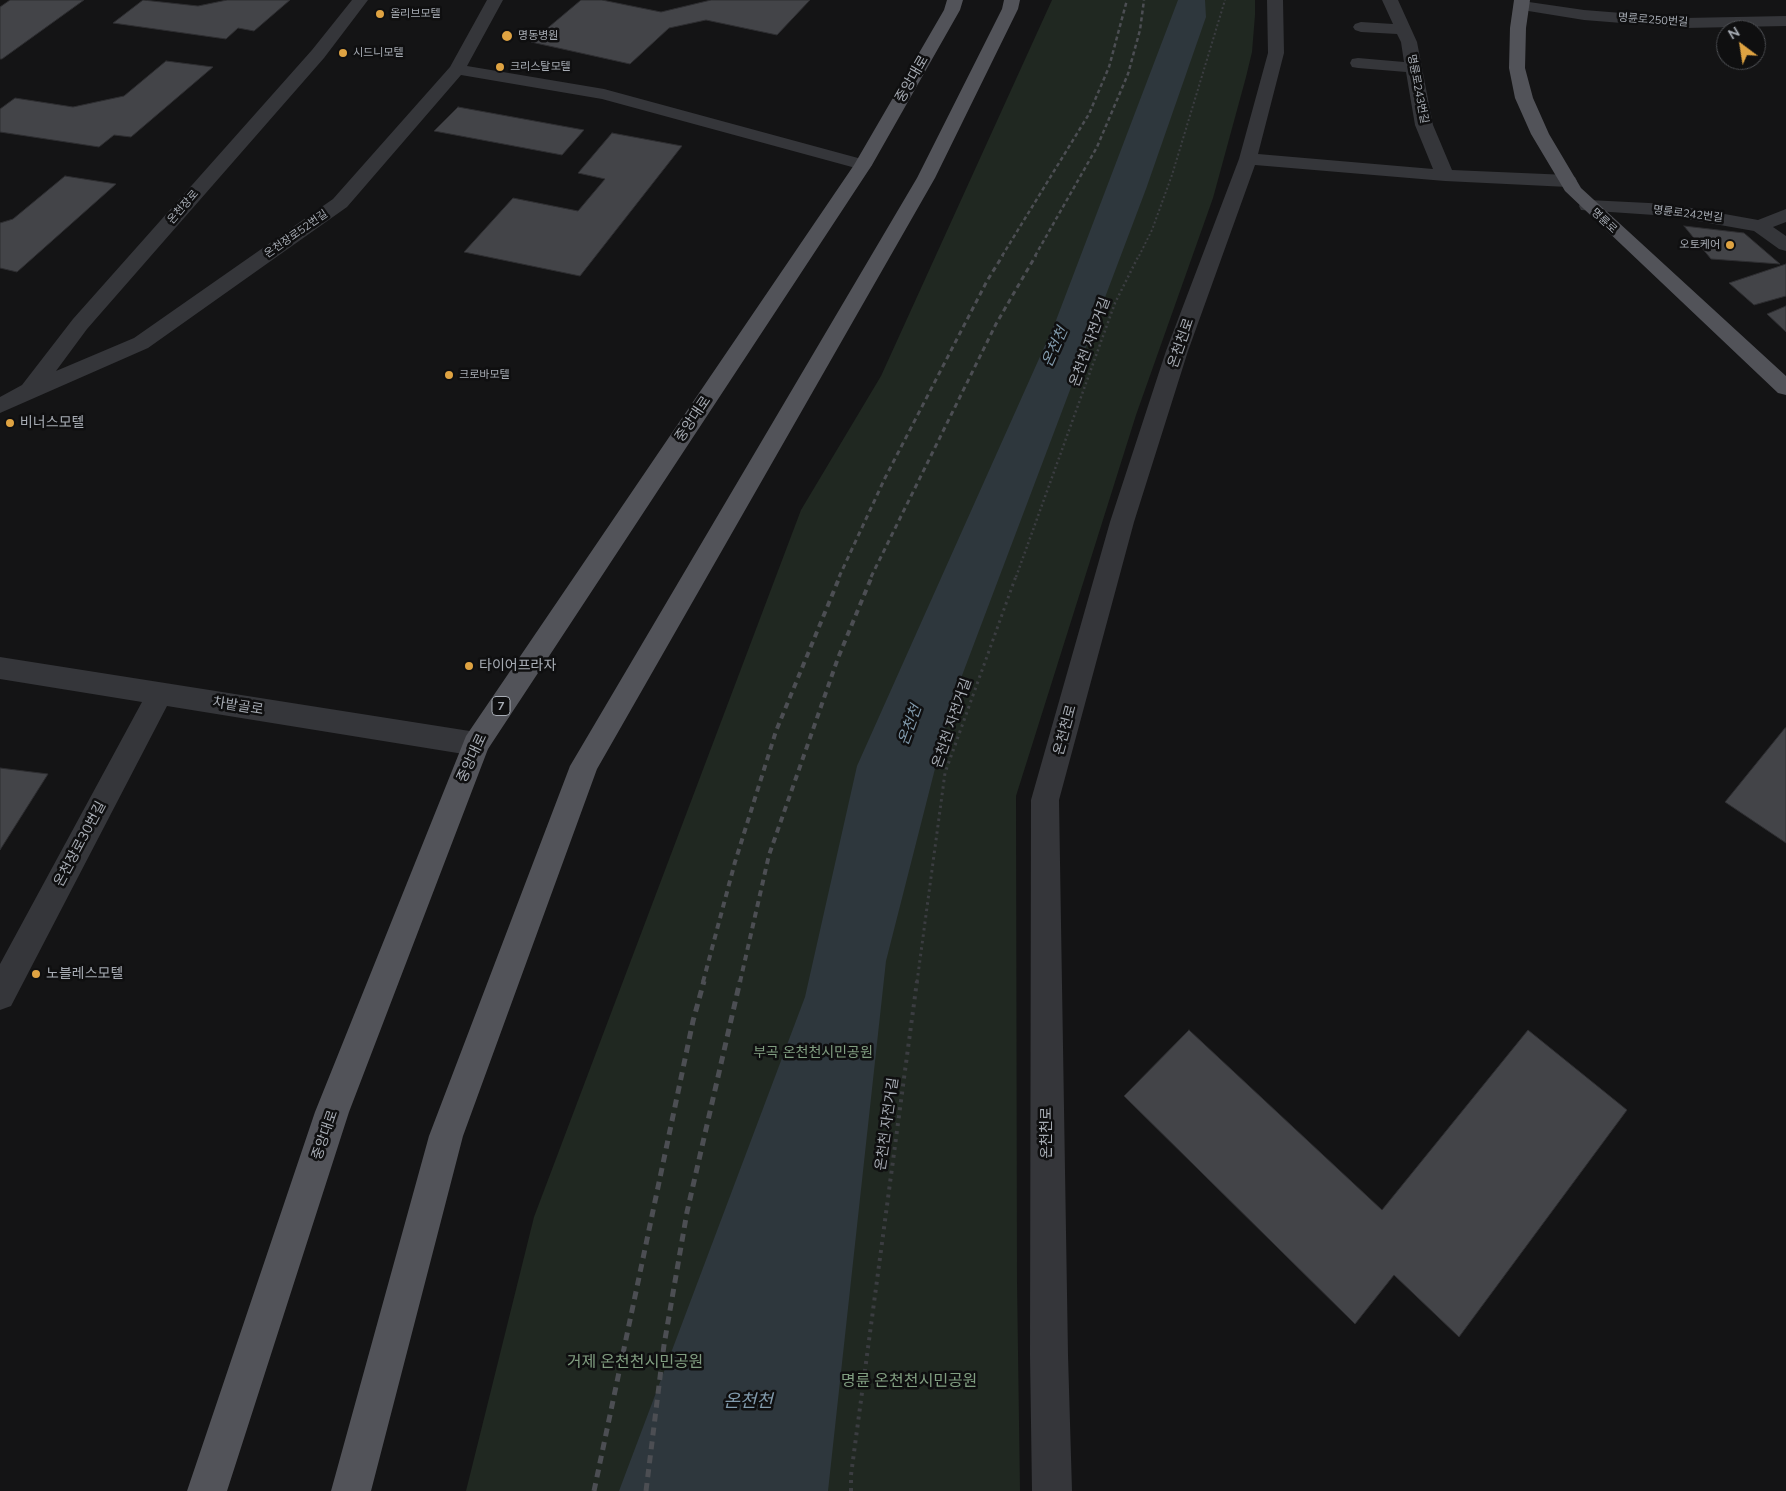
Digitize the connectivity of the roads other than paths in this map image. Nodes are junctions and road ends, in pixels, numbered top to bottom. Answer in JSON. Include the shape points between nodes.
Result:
{"nodes":[{"id":1,"x":360,"y":0,"type":"edge"},
{"id":2,"x":495,"y":0,"type":"edge"},
{"id":3,"x":955,"y":0,"type":"edge"},
{"id":4,"x":1012,"y":0,"type":"edge"},
{"id":5,"x":1275,"y":0,"type":"edge"},
{"id":6,"x":1390,"y":0,"type":"edge"},
{"id":7,"x":1522,"y":3,"type":"edge"},
{"id":8,"x":1786,"y":21,"type":"edge"},
{"id":9,"x":1361,"y":27,"type":"dead end"},
{"id":10,"x":1403,"y":29,"type":"junction"},
{"id":11,"x":1358,"y":63,"type":"dead end"},
{"id":12,"x":457,"y":68,"type":"junction"},
{"id":13,"x":1414,"y":68,"type":"junction"},
{"id":14,"x":1248,"y":159,"type":"junction"},
{"id":15,"x":863,"y":165,"type":"junction"},
{"id":16,"x":1445,"y":175,"type":"junction"},
{"id":17,"x":1568,"y":181,"type":"junction"},
{"id":18,"x":1588,"y":206,"type":"junction"},
{"id":19,"x":1786,"y":215,"type":"edge"},
{"id":20,"x":1760,"y":226,"type":"junction"},
{"id":21,"x":1786,"y":245,"type":"edge"},
{"id":22,"x":1786,"y":388,"type":"edge"},
{"id":23,"x":30,"y":390,"type":"junction"},
{"id":24,"x":0,"y":406,"type":"edge"},
{"id":25,"x":0,"y":668,"type":"edge"},
{"id":26,"x":160,"y":694,"type":"junction"},
{"id":27,"x":476,"y":744,"type":"junction"},
{"id":28,"x":0,"y":995,"type":"edge"},
{"id":29,"x":207,"y":1491,"type":"edge"},
{"id":30,"x":351,"y":1491,"type":"edge"},
{"id":31,"x":1052,"y":1491,"type":"edge"}],
"edges":[{"from":1,"to":23,"type":"street","name":"온천장로","via":[[318,54],[80,324]]},
{"from":2,"to":12,"type":"street","name":"온천장로52번길"},
{"from":3,"to":15,"type":"main road","name":"중앙대로","number":"7"},
{"from":4,"to":30,"type":"main road","via":[[926,178],[584,766],[446,1136]]},
{"from":5,"to":14,"type":"street","name":"온천천로","via":[[1276,53]]},
{"from":6,"to":10,"type":"street","name":"명륜로243번길"},
{"from":7,"to":8,"type":"street","name":"명륜로250번길","via":[[1584,15],[1685,23]]},
{"from":7,"to":17,"type":"main road","name":"명륜로","via":[[1517,68],[1520,83],[1540,134]]},
{"from":9,"to":10,"type":"street"},
{"from":10,"to":13,"type":"street","name":"명륜로243번길"},
{"from":11,"to":13,"type":"street"},
{"from":12,"to":15,"type":"street","via":[[604,94]]},
{"from":12,"to":23,"type":"street","name":"온천장로52번길","via":[[340,203],[140,343]]},
{"from":13,"to":16,"type":"street","name":"명륜로243번길","via":[[1424,125]]},
{"from":14,"to":16,"type":"street"},
{"from":14,"to":31,"type":"street","name":"온천천로","via":[[1177,350],[1122,522],[1045,800]]},
{"from":15,"to":27,"type":"main road","name":"중앙대로","number":"7"},
{"from":16,"to":17,"type":"street"},
{"from":17,"to":18,"type":"main road","name":"명륜로"},
{"from":18,"to":20,"type":"street","name":"명륜로242번길","via":[[1669,210]]},
{"from":18,"to":22,"type":"main road","name":"명륜로"},
{"from":19,"to":20,"type":"street"},
{"from":20,"to":21,"type":"street"},
{"from":23,"to":24,"type":"street","name":"온천장로"},
{"from":25,"to":26,"type":"street","name":"차밭골로"},
{"from":26,"to":27,"type":"street","name":"차밭골로"},
{"from":26,"to":28,"type":"street","name":"온천장로30번길"},
{"from":27,"to":29,"type":"main road","name":"중앙대로","number":"7","via":[[332,1112]]}]}
